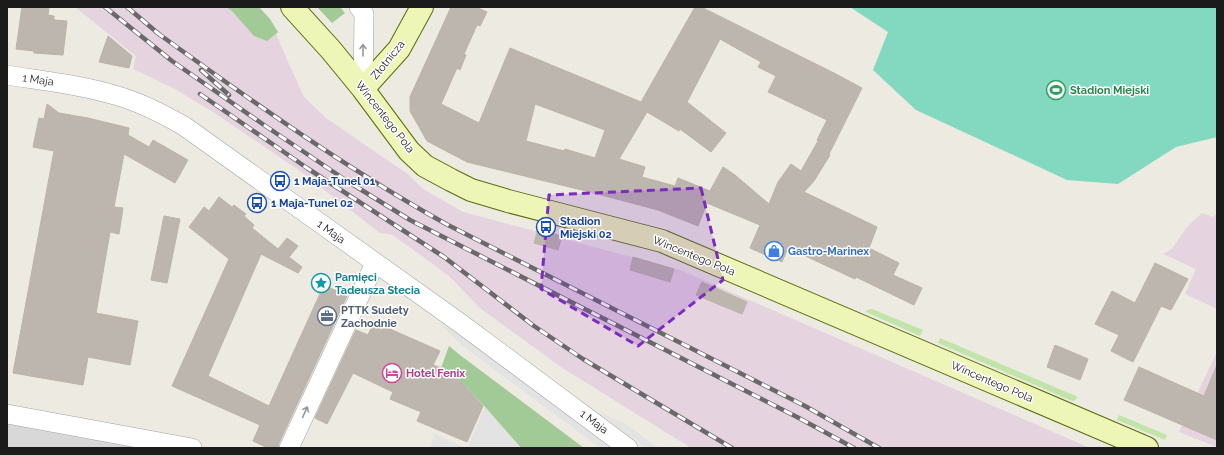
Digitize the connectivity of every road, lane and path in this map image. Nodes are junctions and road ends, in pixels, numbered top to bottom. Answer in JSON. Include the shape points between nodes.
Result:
{"nodes":[{"id":1,"x":292,"y":7,"type":"edge"},
{"id":2,"x":359,"y":7,"type":"edge"},
{"id":3,"x":422,"y":7,"type":"edge"},
{"id":4,"x":7,"y":75,"type":"edge"},
{"id":5,"x":363,"y":89,"type":"junction"},
{"id":6,"x":375,"y":263,"type":"junction"},
{"id":7,"x":7,"y":414,"type":"edge"},
{"id":8,"x":192,"y":448,"type":"edge"},
{"id":9,"x":289,"y":448,"type":"edge"},
{"id":10,"x":628,"y":448,"type":"edge"},
{"id":11,"x":1147,"y":448,"type":"edge"}],
"edges":[{"from":1,"to":5,"type":"street","name":"Wincentego Pola"},
{"from":5,"to":2,"type":"street","one_way":true,"via":[[364,14]]},
{"from":3,"to":5,"type":"street","name":"Złotnicza","via":[[400,49]]},
{"from":4,"to":6,"type":"street","name":"1 Maja","via":[[83,87],[119,96],[159,112],[201,138]]},
{"from":5,"to":11,"type":"street","name":"Wincentego Pola","via":[[409,151],[425,166],[464,186],[508,201],[662,241]]},
{"from":9,"to":6,"type":"street","one_way":true},
{"from":6,"to":10,"type":"street","name":"1 Maja"},
{"from":7,"to":8,"type":"street"}]}
